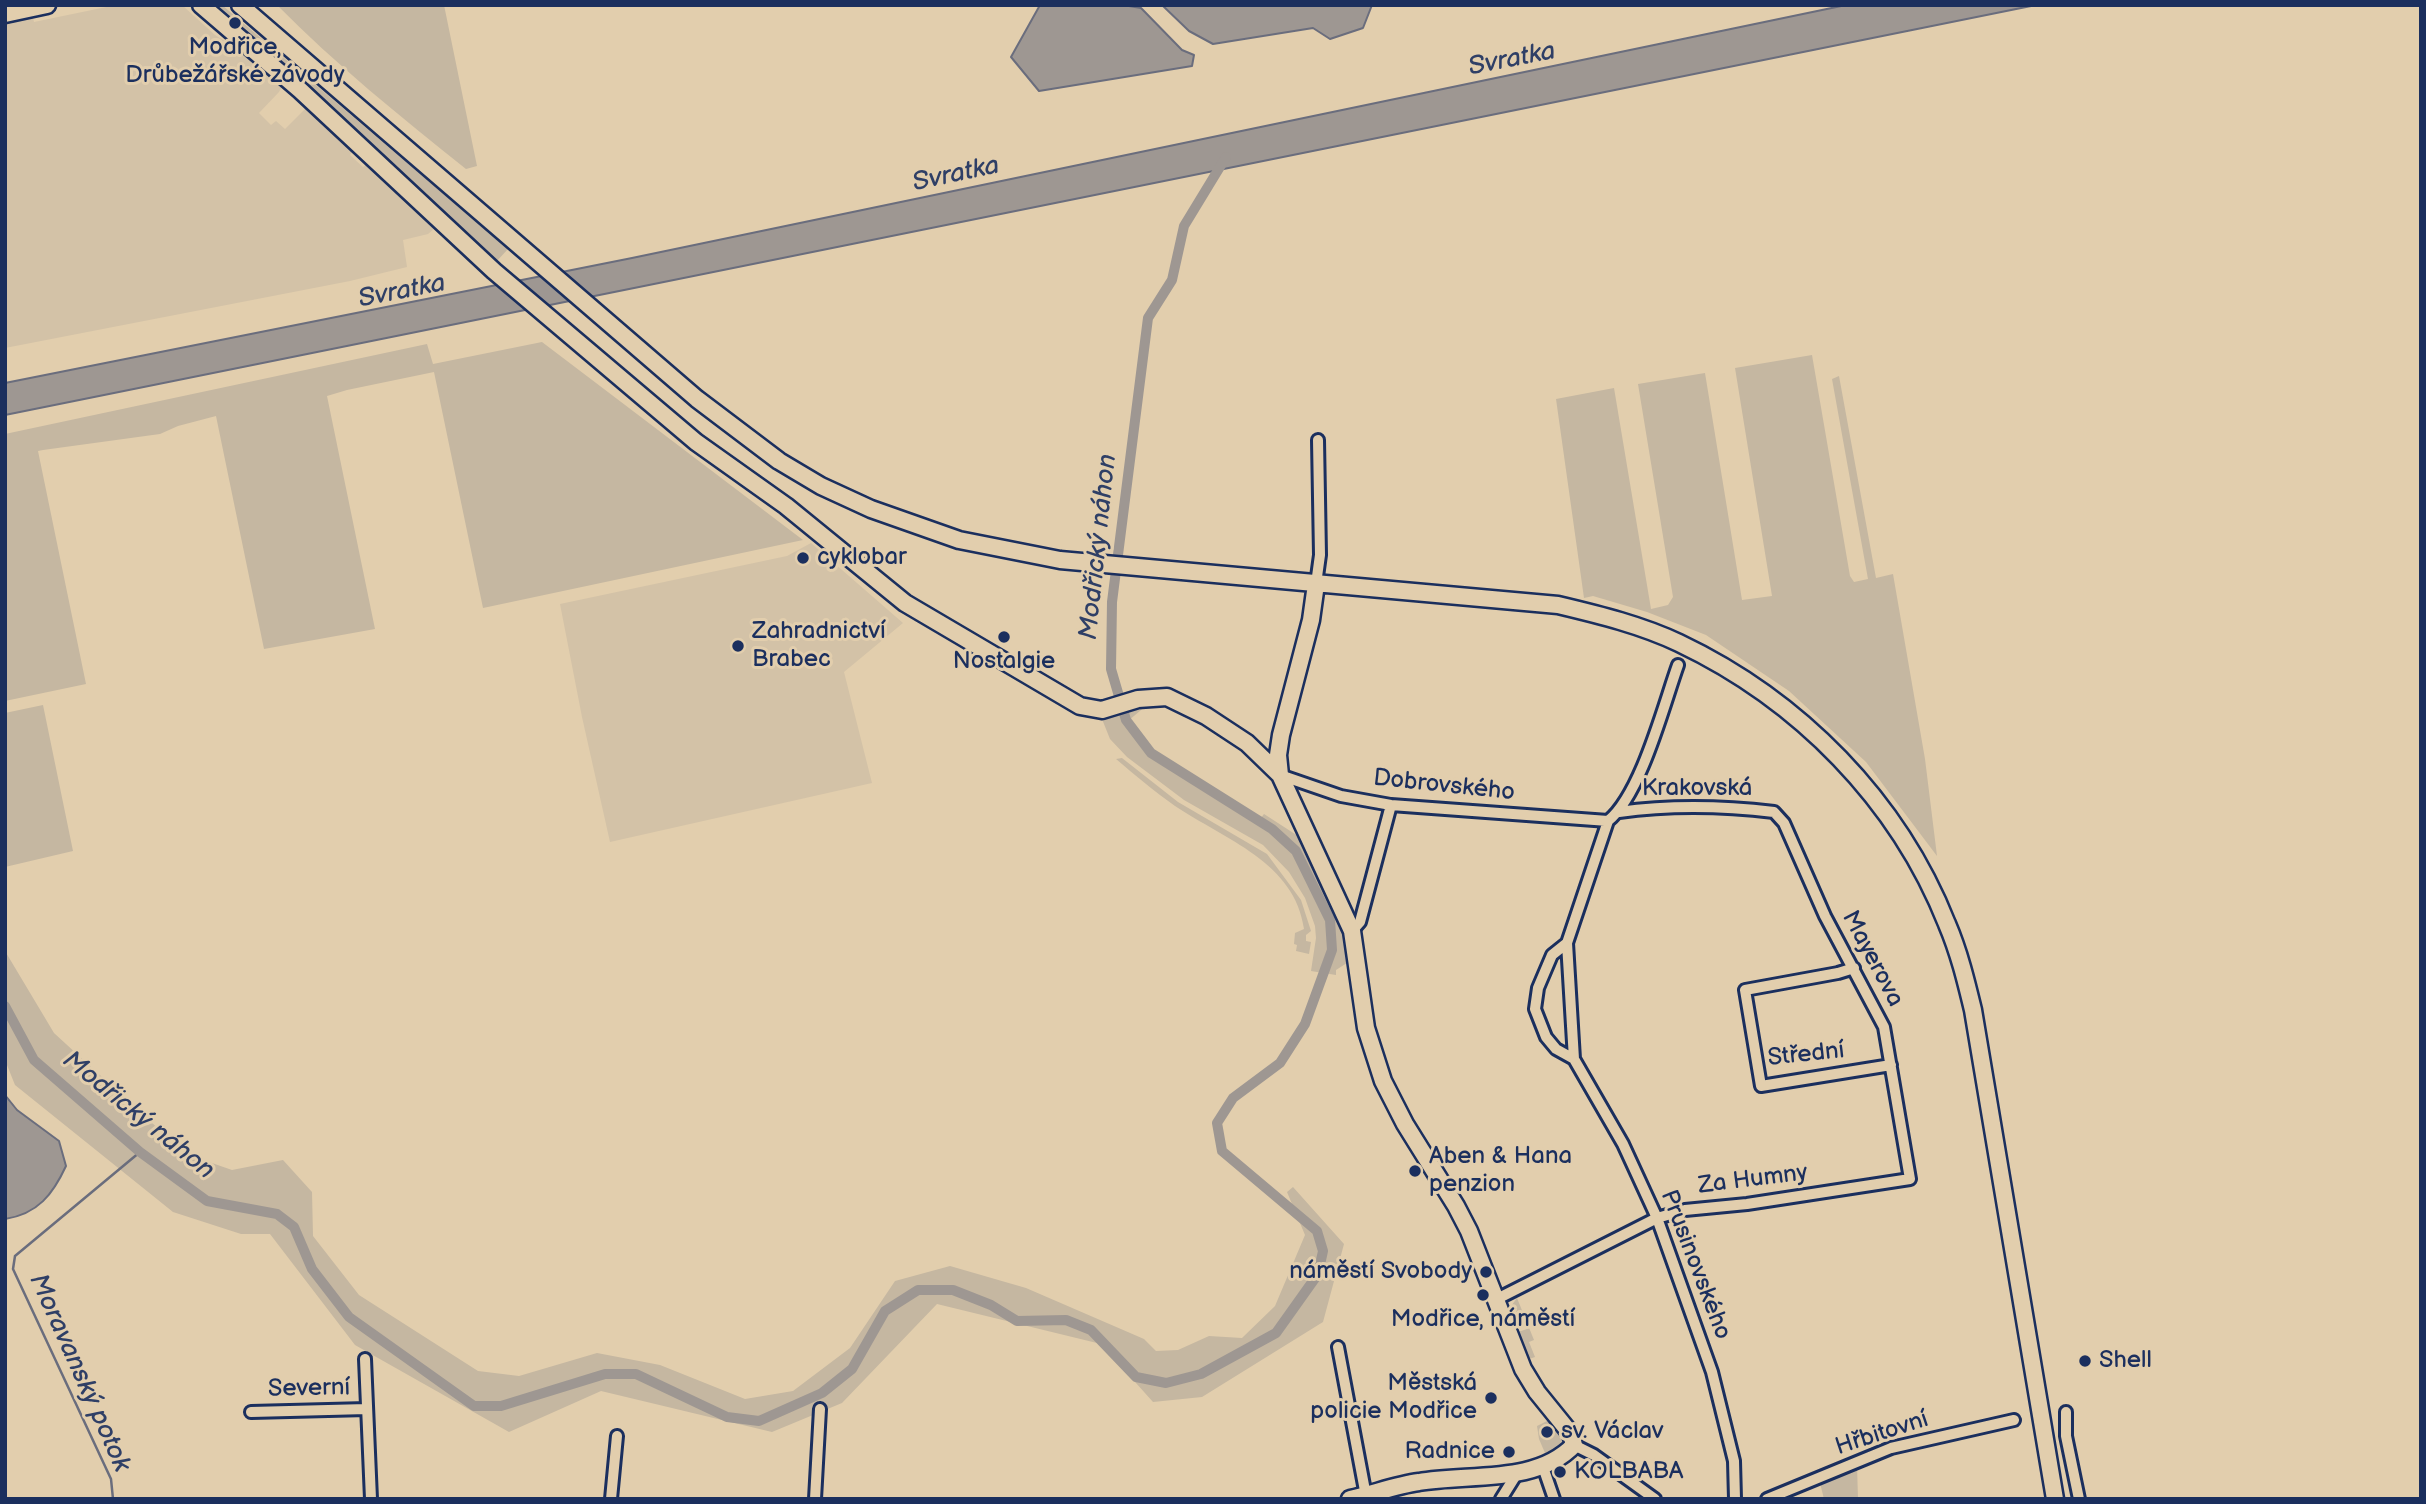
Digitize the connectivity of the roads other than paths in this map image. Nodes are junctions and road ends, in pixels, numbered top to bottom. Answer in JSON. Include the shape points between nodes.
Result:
{"nodes":[{"id":1,"x":47,"y":5,"type":"edge"},
{"id":2,"x":201,"y":5,"type":"edge"},
{"id":3,"x":240,"y":5,"type":"edge"},
{"id":4,"x":5,"y":14,"type":"edge"},
{"id":5,"x":1318,"y":440,"type":"dead end"},
{"id":6,"x":1317,"y":584,"type":"junction"},
{"id":7,"x":1678,"y":665,"type":"dead end"},
{"id":8,"x":1280,"y":775,"type":"junction"},
{"id":9,"x":1391,"y":805,"type":"junction"},
{"id":10,"x":1774,"y":811,"type":"joint"},
{"id":11,"x":1619,"y":812,"type":"junction"},
{"id":12,"x":1608,"y":821,"type":"junction"},
{"id":13,"x":1352,"y":931,"type":"junction"},
{"id":14,"x":1567,"y":943,"type":"junction"},
{"id":15,"x":1854,"y":968,"type":"junction"},
{"id":16,"x":1574,"y":1059,"type":"junction"},
{"id":17,"x":1891,"y":1065,"type":"junction"},
{"id":18,"x":1910,"y":1179,"type":"joint"},
{"id":19,"x":1657,"y":1218,"type":"junction"},
{"id":20,"x":1496,"y":1300,"type":"junction"},
{"id":21,"x":1338,"y":1347,"type":"dead end"},
{"id":22,"x":365,"y":1359,"type":"dead end"},
{"id":23,"x":367,"y":1409,"type":"junction"},
{"id":24,"x":820,"y":1409,"type":"dead end"},
{"id":25,"x":251,"y":1412,"type":"dead end"},
{"id":26,"x":2066,"y":1412,"type":"dead end"},
{"id":27,"x":2014,"y":1420,"type":"dead end"},
{"id":28,"x":617,"y":1436,"type":"dead end"},
{"id":29,"x":1574,"y":1445,"type":"junction"},
{"id":30,"x":1542,"y":1464,"type":"junction"},
{"id":31,"x":1516,"y":1475,"type":"junction"},
{"id":32,"x":1358,"y":1497,"type":"edge"},
{"id":33,"x":370,"y":1499,"type":"edge"},
{"id":34,"x":611,"y":1499,"type":"edge"},
{"id":35,"x":816,"y":1499,"type":"edge"},
{"id":36,"x":1501,"y":1499,"type":"edge"},
{"id":37,"x":1554,"y":1499,"type":"edge"},
{"id":38,"x":1656,"y":1499,"type":"edge"},
{"id":39,"x":1735,"y":1499,"type":"edge"},
{"id":40,"x":1767,"y":1499,"type":"edge"},
{"id":41,"x":2054,"y":1499,"type":"edge"},
{"id":42,"x":2079,"y":1499,"type":"edge"}],
"edges":[{"from":1,"to":4,"type":"main road"},
{"from":2,"to":8,"type":"main road","via":[[544,315],[696,442],[786,506],[905,603],[1080,706],[1095,710],[1167,697],[1247,743]]},
{"from":3,"to":6,"type":"main road","via":[[739,432],[821,486],[959,540],[1030,556]]},
{"from":5,"to":6,"type":"street"},
{"from":6,"to":8,"type":"main road","via":[[1281,735]]},
{"from":6,"to":41,"type":"main road","via":[[1558,605],[1646,630],[1705,656],[1759,688],[1831,748],[1865,786],[1924,874],[1962,967],[1973,1010]]},
{"from":7,"to":11,"type":"street","via":[[1641,768]]},
{"from":8,"to":9,"type":"street","name":"Dobrovského","via":[[1341,796]]},
{"from":8,"to":13,"type":"main road"},
{"from":9,"to":12,"type":"street","name":"Dobrovského"},
{"from":9,"to":13,"type":"street","via":[[1360,922]]},
{"from":10,"to":11,"type":"street","name":"Krakovská","via":[[1646,808]]},
{"from":10,"to":15,"type":"street","name":"Mayerova"},
{"from":11,"to":12,"type":"street"},
{"from":12,"to":14,"type":"street","name":"Prusinovského"},
{"from":13,"to":20,"type":"main road","via":[[1366,1028],[1383,1081],[1469,1231]]},
{"from":14,"to":16,"type":"street","name":"Prusinovského"},
{"from":14,"to":16,"type":"street","name":"Prusinovského","via":[[1552,955],[1535,1009],[1546,1037]]},
{"from":15,"to":17,"type":"street","name":"Mayerova","via":[[1882,1020]]},
{"from":15,"to":17,"type":"street","name":"Střední","via":[[1745,990],[1761,1086]]},
{"from":16,"to":19,"type":"street","name":"Prusinovského","via":[[1623,1144]]},
{"from":17,"to":18,"type":"street","name":"Mayerova"},
{"from":18,"to":19,"type":"street","name":"Za Humny","via":[[1685,1210]]},
{"from":19,"to":20,"type":"street","name":"Za Humny"},
{"from":19,"to":39,"type":"street","name":"Prusinovského","via":[[1712,1372],[1734,1461]]},
{"from":20,"to":29,"type":"main road","via":[[1523,1369],[1571,1434]]},
{"from":21,"to":32,"type":"street"},
{"from":22,"to":23,"type":"street","name":"Severní"},
{"from":23,"to":25,"type":"street","name":"Severní"},
{"from":23,"to":33,"type":"street","name":"Severní"},
{"from":24,"to":35,"type":"street"},
{"from":26,"to":42,"type":"street","via":[[2066,1436]]},
{"from":27,"to":40,"type":"street","name":"Hřbitovní","via":[[1891,1448]]},
{"from":28,"to":34,"type":"street"},
{"from":29,"to":30,"type":"main road"},
{"from":29,"to":38,"type":"street"},
{"from":30,"to":31,"type":"main road"},
{"from":30,"to":37,"type":"street"},
{"from":31,"to":32,"type":"main road","via":[[1419,1482]]},
{"from":31,"to":36,"type":"street"}]}
